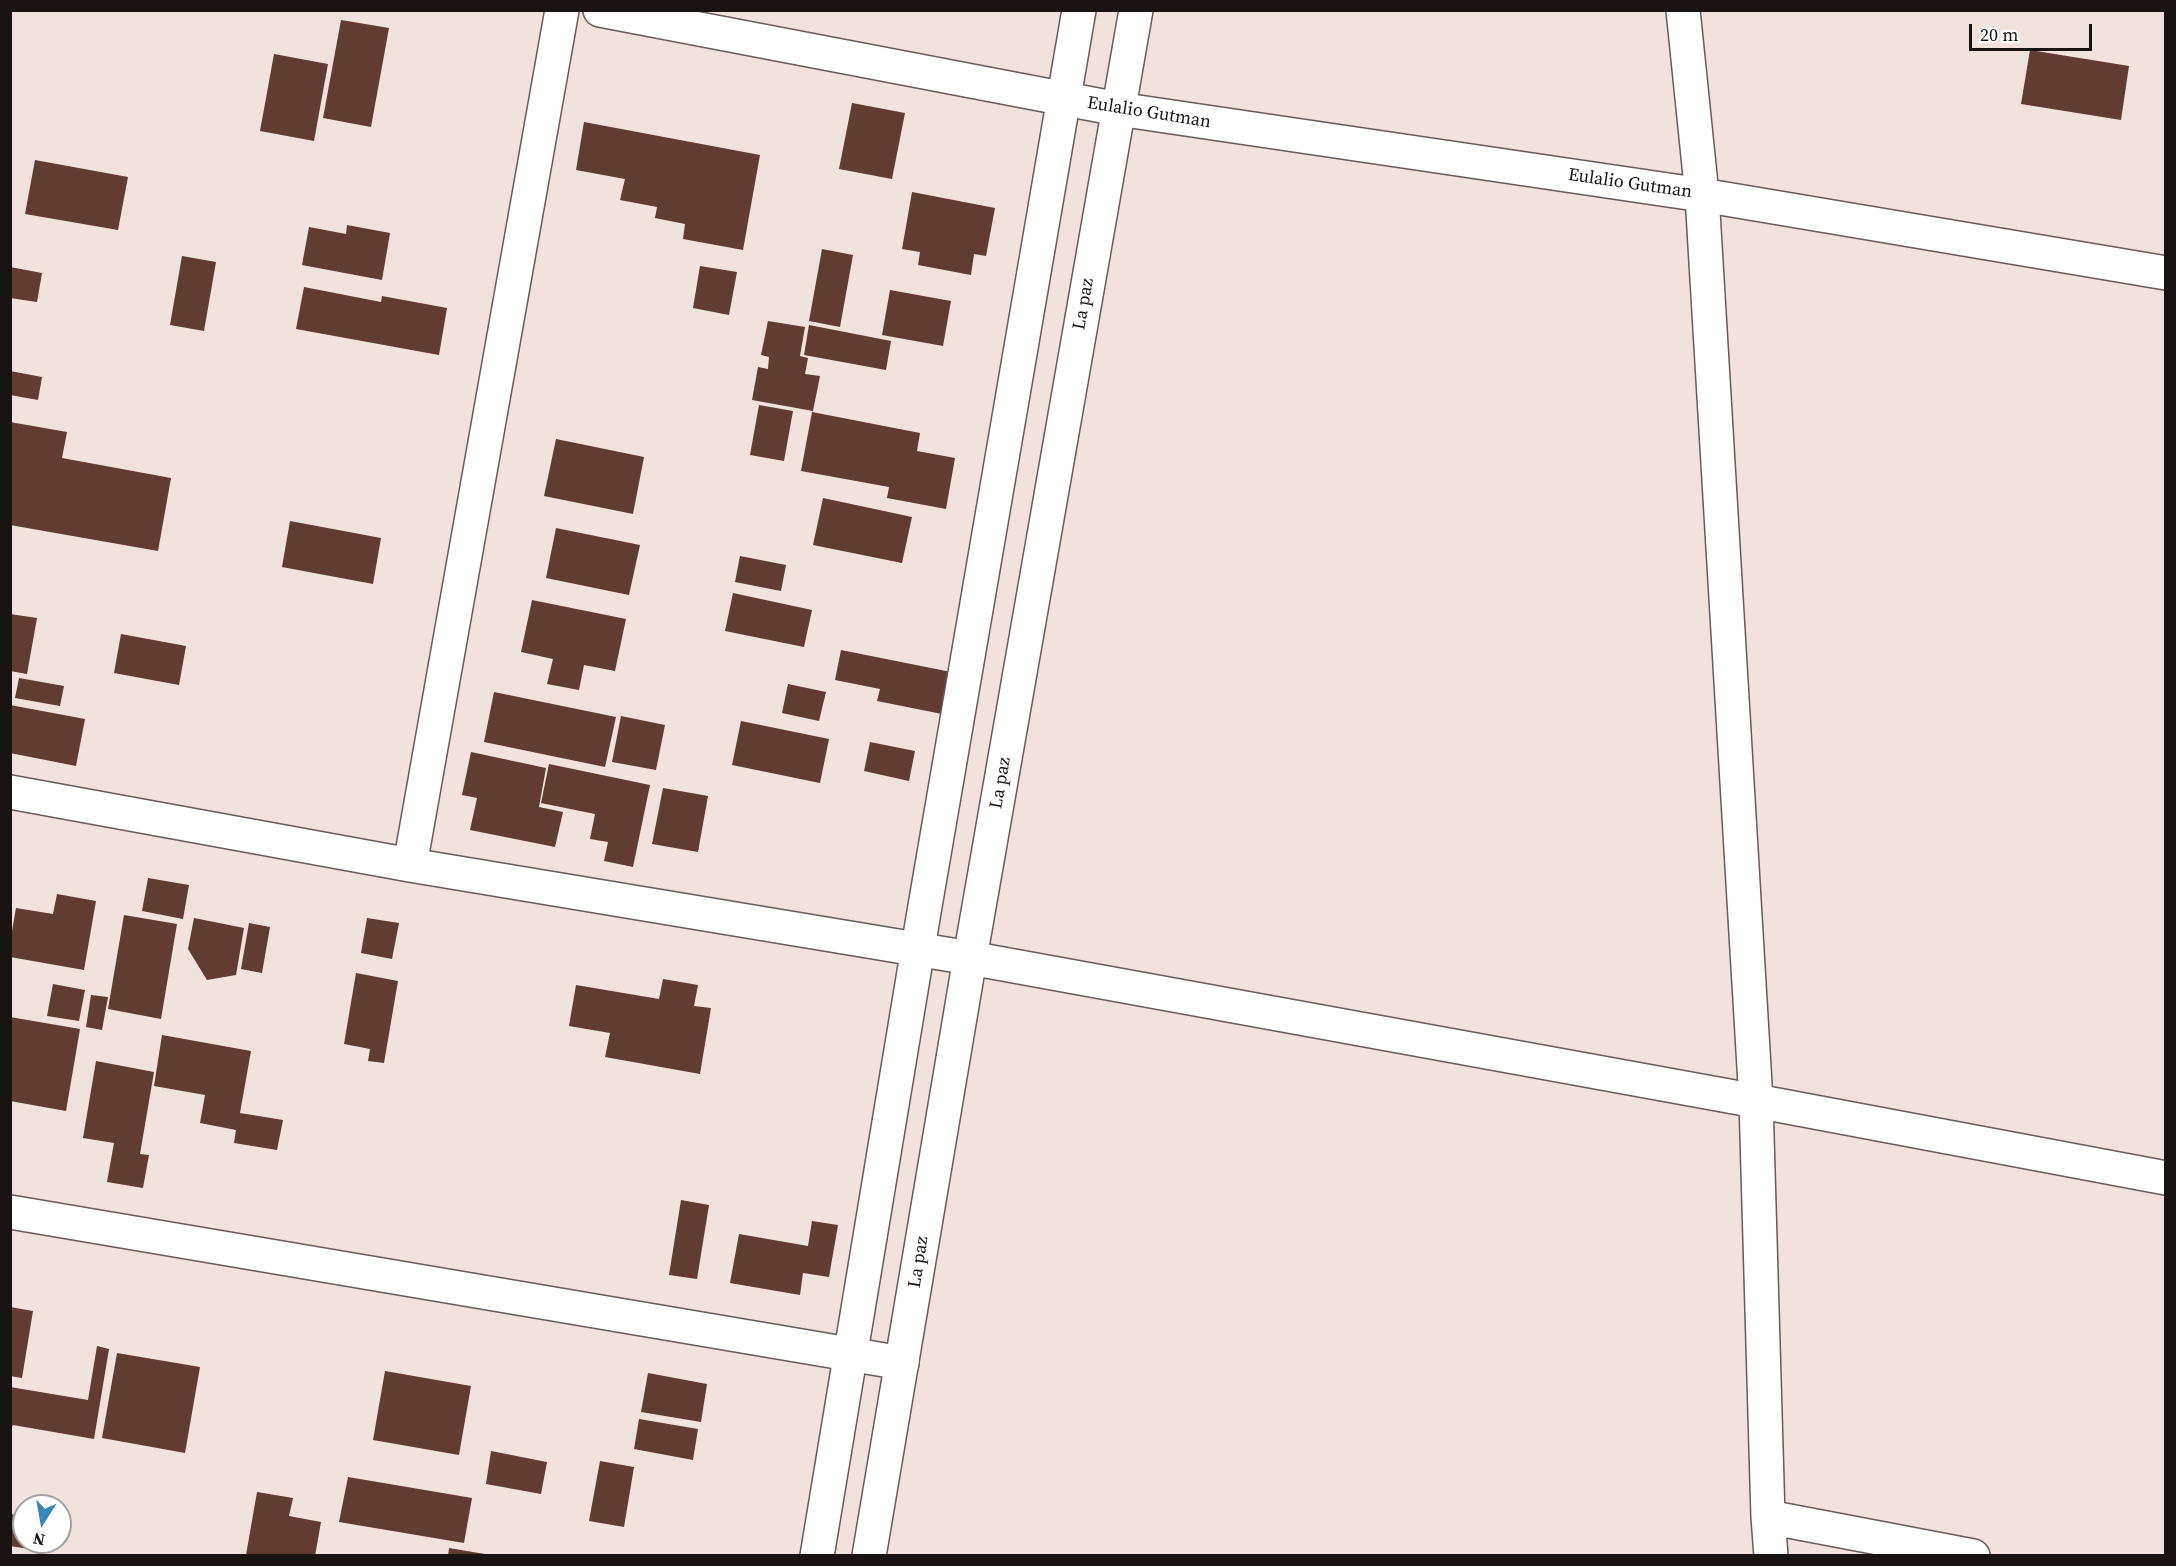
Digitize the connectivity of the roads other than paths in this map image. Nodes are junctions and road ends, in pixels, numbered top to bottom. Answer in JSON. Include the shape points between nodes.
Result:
{"nodes":[{"id":1,"x":562,"y":10,"type":"edge"},
{"id":2,"x":600,"y":10,"type":"edge"},
{"id":3,"x":1079,"y":10,"type":"edge"},
{"id":4,"x":1136,"y":10,"type":"edge"},
{"id":5,"x":1683,"y":10,"type":"edge"},
{"id":6,"x":1064,"y":99,"type":"junction"},
{"id":7,"x":1118,"y":109,"type":"junction"},
{"id":8,"x":1702,"y":195,"type":"junction"},
{"id":9,"x":2166,"y":273,"type":"edge"},
{"id":10,"x":10,"y":792,"type":"edge"},
{"id":11,"x":410,"y":865,"type":"junction"},
{"id":12,"x":918,"y":950,"type":"junction"},
{"id":13,"x":970,"y":958,"type":"junction"},
{"id":14,"x":1756,"y":1101,"type":"junction"},
{"id":15,"x":2166,"y":1178,"type":"edge"},
{"id":16,"x":10,"y":1212,"type":"edge"},
{"id":17,"x":850,"y":1355,"type":"junction"},
{"id":18,"x":902,"y":1364,"type":"junction"},
{"id":19,"x":1768,"y":1517,"type":"junction"},
{"id":20,"x":817,"y":1556,"type":"edge"},
{"id":21,"x":869,"y":1556,"type":"edge"},
{"id":22,"x":1771,"y":1556,"type":"edge"},
{"id":23,"x":1973,"y":1556,"type":"edge"}],
"edges":[{"from":1,"to":11,"type":"street"},
{"from":2,"to":6,"type":"street","name":"Eulalio Gutman"},
{"from":3,"to":6,"type":"street"},
{"from":4,"to":7,"type":"street","name":"La paz"},
{"from":5,"to":8,"type":"street"},
{"from":6,"to":7,"type":"street","name":"Eulalio Gutman"},
{"from":6,"to":12,"type":"street"},
{"from":7,"to":8,"type":"street","name":"Eulalio Gutman"},
{"from":7,"to":13,"type":"street","name":"La paz"},
{"from":8,"to":9,"type":"street","name":"Eulalio Gutman"},
{"from":8,"to":14,"type":"street"},
{"from":10,"to":11,"type":"street"},
{"from":11,"to":12,"type":"street"},
{"from":12,"to":13,"type":"street"},
{"from":12,"to":17,"type":"street"},
{"from":13,"to":14,"type":"street"},
{"from":13,"to":18,"type":"street","name":"La paz"},
{"from":14,"to":15,"type":"street"},
{"from":14,"to":19,"type":"street"},
{"from":16,"to":17,"type":"street"},
{"from":17,"to":18,"type":"street"},
{"from":17,"to":20,"type":"street"},
{"from":18,"to":21,"type":"street","name":"La paz"},
{"from":19,"to":22,"type":"street"},
{"from":19,"to":23,"type":"street"}]}
